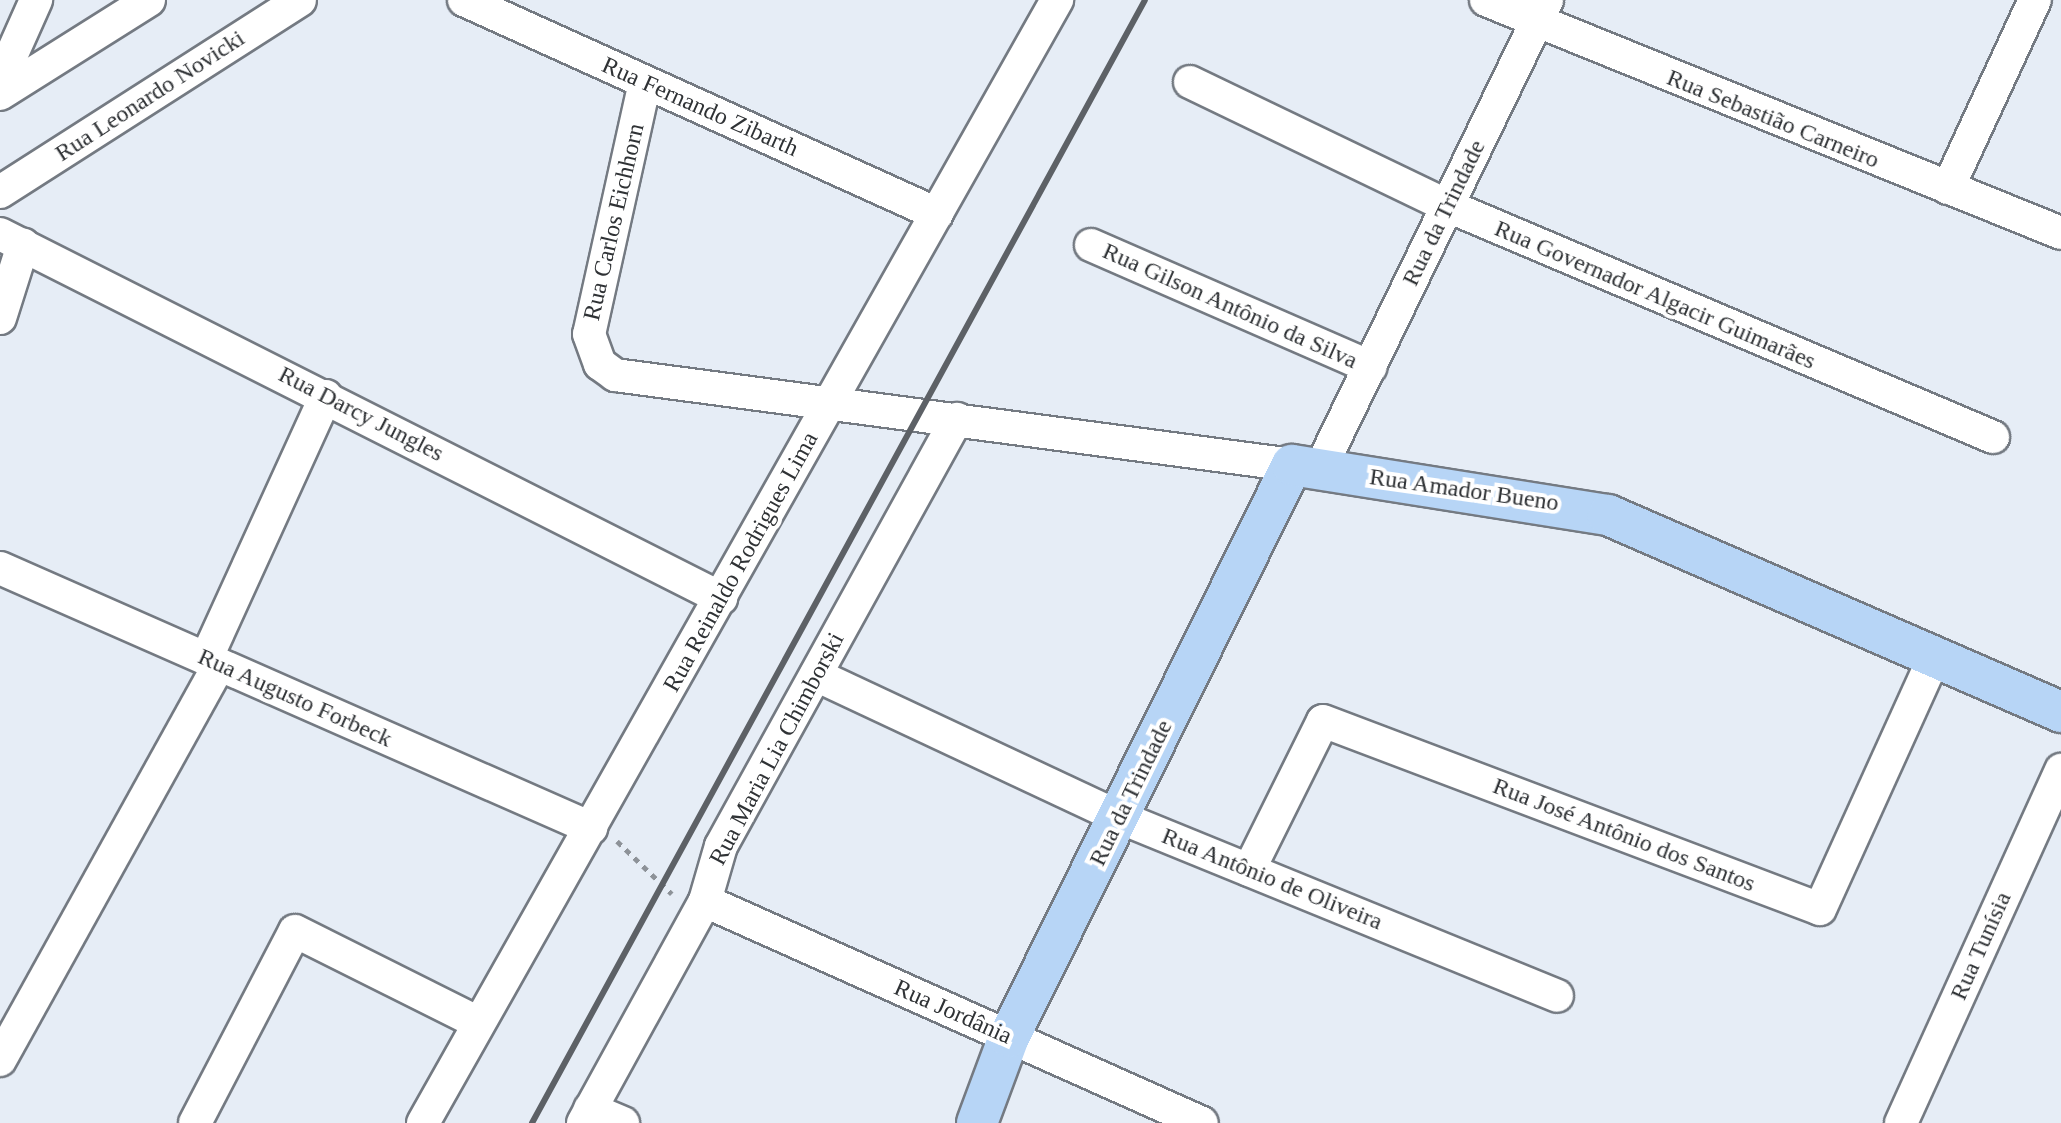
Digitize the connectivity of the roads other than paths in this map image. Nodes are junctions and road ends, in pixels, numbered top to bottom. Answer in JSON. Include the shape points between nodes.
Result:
{"nodes":[{"id":1,"x":36,"y":0,"type":"edge"},
{"id":2,"x":149,"y":0,"type":"edge"},
{"id":3,"x":300,"y":0,"type":"edge"},
{"id":4,"x":1486,"y":0,"type":"edge"},
{"id":5,"x":2035,"y":0,"type":"edge"},
{"id":6,"x":1049,"y":3,"type":"edge"},
{"id":7,"x":482,"y":4,"type":"edge"},
{"id":8,"x":1541,"y":12,"type":"edge"},
{"id":9,"x":0,"y":81,"type":"edge"},
{"id":10,"x":645,"y":82,"type":"junction"},
{"id":11,"x":1190,"y":82,"type":"dead end"},
{"id":12,"x":0,"y":94,"type":"edge"},
{"id":13,"x":1948,"y":188,"type":"junction"},
{"id":14,"x":0,"y":192,"type":"edge"},
{"id":15,"x":1448,"y":206,"type":"junction"},
{"id":16,"x":937,"y":214,"type":"junction"},
{"id":17,"x":2061,"y":233,"type":"edge"},
{"id":18,"x":12,"y":240,"type":"edge"},
{"id":19,"x":1091,"y":245,"type":"dead end"},
{"id":20,"x":0,"y":318,"type":"edge"},
{"id":21,"x":1370,"y":367,"type":"junction"},
{"id":22,"x":326,"y":396,"type":"junction"},
{"id":23,"x":831,"y":402,"type":"junction"},
{"id":24,"x":957,"y":419,"type":"junction"},
{"id":25,"x":1993,"y":437,"type":"dead end"},
{"id":26,"x":1306,"y":467,"type":"junction"},
{"id":27,"x":0,"y":568,"type":"edge"},
{"id":28,"x":721,"y":598,"type":"junction"},
{"id":29,"x":1935,"y":655,"type":"junction"},
{"id":30,"x":213,"y":662,"type":"junction"},
{"id":31,"x":816,"y":675,"type":"junction"},
{"id":32,"x":2061,"y":712,"type":"edge"},
{"id":33,"x":2061,"y":770,"type":"edge"},
{"id":34,"x":1119,"y":817,"type":"junction"},
{"id":35,"x":591,"y":828,"type":"junction"},
{"id":36,"x":1249,"y":870,"type":"junction"},
{"id":37,"x":705,"y":901,"type":"junction"},
{"id":38,"x":1557,"y":996,"type":"dead end"},
{"id":39,"x":477,"y":1022,"type":"junction"},
{"id":40,"x":1009,"y":1037,"type":"junction"},
{"id":41,"x":0,"y":1060,"type":"edge"},
{"id":42,"x":586,"y":1116,"type":"edge"},
{"id":43,"x":195,"y":1123,"type":"edge"},
{"id":44,"x":423,"y":1123,"type":"edge"},
{"id":45,"x":623,"y":1123,"type":"edge"},
{"id":46,"x":977,"y":1123,"type":"edge"},
{"id":47,"x":1202,"y":1123,"type":"edge"},
{"id":48,"x":1901,"y":1123,"type":"edge"}],
"edges":[{"from":1,"to":9,"type":"street"},
{"from":2,"to":12,"type":"street"},
{"from":3,"to":14,"type":"street","name":"Rua Leonardo Novicki"},
{"from":4,"to":8,"type":"street","name":"Rua Sebastião Carneiro"},
{"from":5,"to":13,"type":"street"},
{"from":6,"to":16,"type":"street","name":"Rua Reinaldo Rodrigues Lima"},
{"from":7,"to":10,"type":"street","name":"Rua Fernando Zibarth"},
{"from":8,"to":13,"type":"street","name":"Rua Sebastião Carneiro"},
{"from":8,"to":15,"type":"street","name":"Rua da Trindade"},
{"from":10,"to":16,"type":"street","name":"Rua Fernando Zibarth"},
{"from":10,"to":23,"type":"street","name":"Rua Carlos Eichhorn","via":[[589,334],[600,364],[636,379]]},
{"from":11,"to":15,"type":"street","name":"Rua Governador Algacir Guimarães"},
{"from":13,"to":17,"type":"street","name":"Rua Sebastião Carneiro"},
{"from":15,"to":21,"type":"street","name":"Rua da Trindade"},
{"from":15,"to":25,"type":"street","name":"Rua Governador Algacir Guimarães"},
{"from":16,"to":23,"type":"street","name":"Rua Reinaldo Rodrigues Lima"},
{"from":18,"to":20,"type":"street"},
{"from":18,"to":22,"type":"street","name":"Rua Darcy Jungles"},
{"from":19,"to":21,"type":"street","name":"Rua Gilson Antônio da Silva"},
{"from":21,"to":26,"type":"street","name":"Rua da Trindade"},
{"from":22,"to":28,"type":"street","name":"Rua Darcy Jungles"},
{"from":22,"to":30,"type":"street"},
{"from":23,"to":24,"type":"street","name":"Rua Amador Bueno"},
{"from":23,"to":28,"type":"street","name":"Rua Reinaldo Rodrigues Lima"},
{"from":24,"to":26,"type":"street","name":"Rua Amador Bueno"},
{"from":24,"to":31,"type":"street","name":"Rua Maria Lia Chimborski"},
{"from":26,"to":29,"type":"main road","name":"Rua Amador Bueno","via":[[1608,515]]},
{"from":26,"to":34,"type":"main road","name":"Rua da Trindade"},
{"from":27,"to":30,"type":"street","name":"Rua Augusto Forbeck"},
{"from":28,"to":35,"type":"street","name":"Rua Reinaldo Rodrigues Lima"},
{"from":29,"to":32,"type":"main road","name":"Rua Amador Bueno"},
{"from":29,"to":36,"type":"street","name":"Rua José Antônio dos Santos","via":[[1820,909],[1323,721]]},
{"from":30,"to":35,"type":"street","name":"Rua Augusto Forbeck"},
{"from":30,"to":41,"type":"street"},
{"from":31,"to":34,"type":"street","name":"Rua Antônio de Oliveira"},
{"from":31,"to":37,"type":"street","name":"Rua Maria Lia Chimborski","via":[[721,846]]},
{"from":33,"to":48,"type":"street","name":"Rua Tunísia"},
{"from":34,"to":36,"type":"street","name":"Rua Antônio de Oliveira"},
{"from":34,"to":40,"type":"main road","name":"Rua da Trindade"},
{"from":35,"to":39,"type":"street","name":"Rua Reinaldo Rodrigues Lima"},
{"from":36,"to":38,"type":"street","name":"Rua Antônio de Oliveira"},
{"from":37,"to":40,"type":"street","name":"Rua Jordânia"},
{"from":37,"to":42,"type":"street","name":"Rua Maria Lia Chimborski"},
{"from":39,"to":43,"type":"street","via":[[295,931]]},
{"from":39,"to":44,"type":"street","name":"Rua Reinaldo Rodrigues Lima"},
{"from":40,"to":46,"type":"main road","name":"Rua da Trindade"},
{"from":40,"to":47,"type":"street","name":"Rua Jordânia"},
{"from":42,"to":45,"type":"street"}]}
